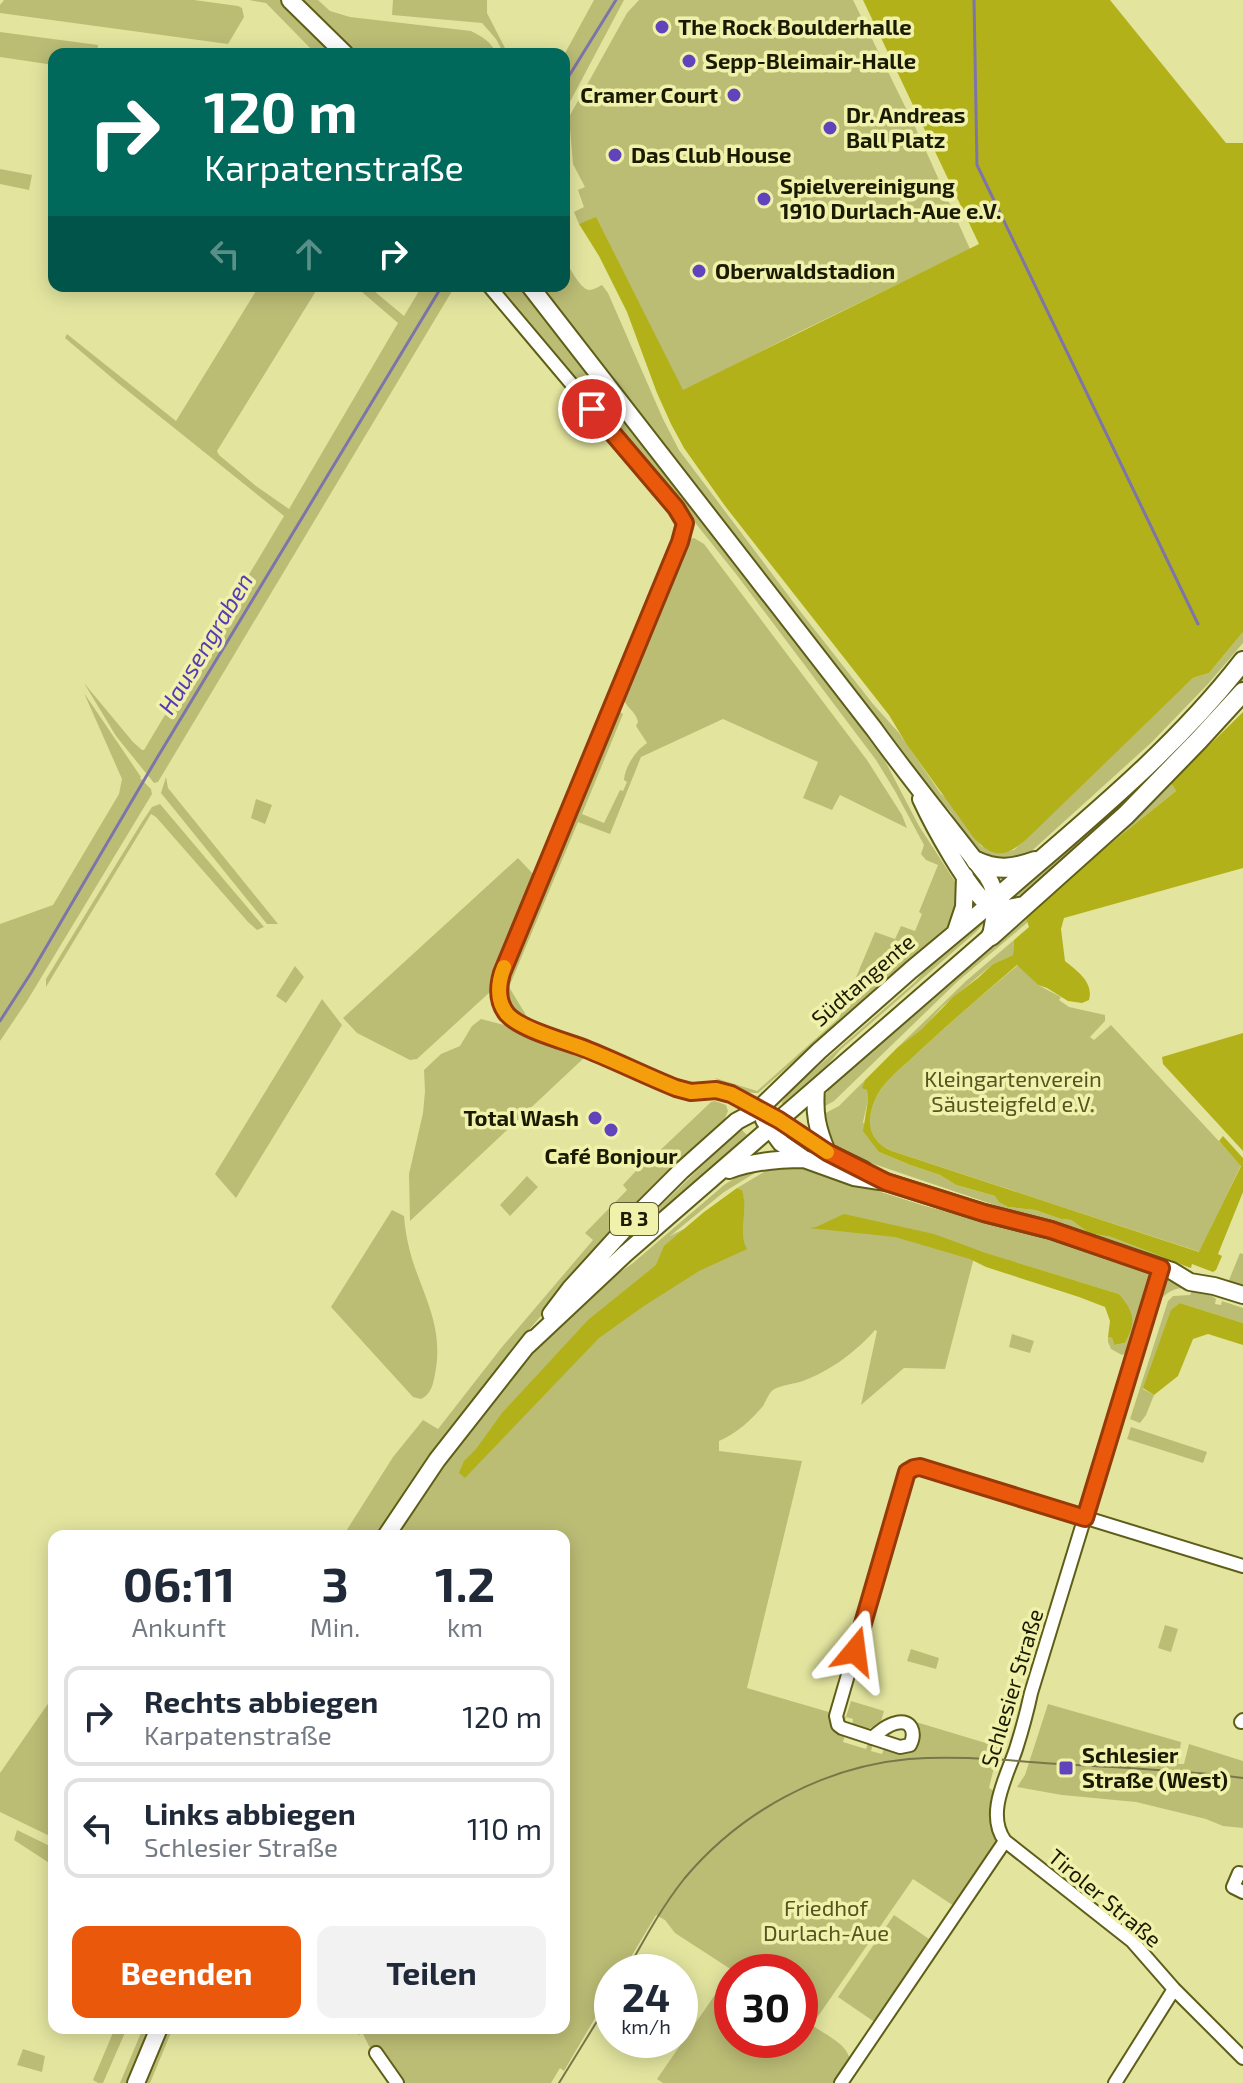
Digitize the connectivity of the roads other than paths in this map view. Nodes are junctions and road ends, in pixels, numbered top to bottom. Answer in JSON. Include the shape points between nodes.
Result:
{"nodes":[{"id":1,"x":290,"y":0,"type":"edge"},
{"id":2,"x":339,"y":48,"type":"edge"},
{"id":3,"x":494,"y":292,"type":"edge"},
{"id":4,"x":535,"y":292,"type":"edge"},
{"id":5,"x":1243,"y":661,"type":"edge"},
{"id":6,"x":1243,"y":692,"type":"edge"},
{"id":7,"x":1045,"y":857,"type":"junction"},
{"id":8,"x":970,"y":868,"type":"junction"},
{"id":9,"x":994,"y":904,"type":"junction"},
{"id":10,"x":1024,"y":906,"type":"junction"},
{"id":11,"x":955,"y":933,"type":"junction"},
{"id":12,"x":991,"y":936,"type":"junction"},
{"id":13,"x":816,"y":1088,"type":"junction"},
{"id":14,"x":758,"y":1110,"type":"junction"},
{"id":15,"x":774,"y":1125,"type":"junction"},
{"id":16,"x":827,"y":1152,"type":"junction"},
{"id":17,"x":804,"y":1159,"type":"junction"},
{"id":18,"x":720,"y":1173,"type":"junction"},
{"id":19,"x":886,"y":1182,"type":"junction"},
{"id":20,"x":1166,"y":1269,"type":"junction"},
{"id":21,"x":1243,"y":1295,"type":"edge"},
{"id":22,"x":527,"y":1346,"type":"junction"},
{"id":23,"x":1085,"y":1518,"type":"junction"},
{"id":24,"x":390,"y":1530,"type":"edge"},
{"id":25,"x":1243,"y":1566,"type":"edge"},
{"id":26,"x":872,"y":1738,"type":"dead end"},
{"id":27,"x":1005,"y":1841,"type":"junction"},
{"id":28,"x":1243,"y":1874,"type":"edge"},
{"id":29,"x":1243,"y":1892,"type":"edge"},
{"id":30,"x":1174,"y":1989,"type":"junction"},
{"id":31,"x":156,"y":2034,"type":"edge"},
{"id":32,"x":376,"y":2053,"type":"dead end"},
{"id":33,"x":1243,"y":2058,"type":"edge"},
{"id":34,"x":136,"y":2083,"type":"edge"},
{"id":35,"x":397,"y":2083,"type":"edge"},
{"id":36,"x":841,"y":2083,"type":"edge"},
{"id":37,"x":1115,"y":2083,"type":"edge"}],
"edges":[{"from":1,"to":2,"type":"main road"},
{"from":3,"to":14,"type":"street","via":[[685,523],[506,961],[499,984],[501,1003],[517,1023],[676,1088],[722,1091]]},
{"from":4,"to":8,"type":"main road","via":[[939,811]]},
{"from":5,"to":7,"type":"highway","name":"Südtangente","via":[[1183,729]]},
{"from":6,"to":10,"type":"highway","name":"Südtangente","via":[[1108,833]]},
{"from":7,"to":8,"type":"highway","via":[[1008,869]]},
{"from":7,"to":9,"type":"highway","name":"Südtangente","number":"B 3"},
{"from":8,"to":9,"type":"main road","via":[[992,885]]},
{"from":8,"to":11,"type":"main road"},
{"from":9,"to":10,"type":"highway","via":[[1008,909]]},
{"from":9,"to":11,"type":"main road","name":"Südtangente","number":"B 3"},
{"from":9,"to":12,"type":"main road"},
{"from":10,"to":12,"type":"highway","name":"Südtangente"},
{"from":11,"to":14,"type":"main road","name":"Südtangente","number":"B 3"},
{"from":12,"to":13,"type":"main road","name":"Südtangente","number":"B 3"},
{"from":13,"to":15,"type":"main road","name":"Südtangente","number":"B 3"},
{"from":13,"to":16,"type":"main road","via":[[815,1115]]},
{"from":14,"to":15,"type":"main road"},
{"from":14,"to":22,"type":"main road","name":"Südtangente","number":"B 3","via":[[737,1121],[639,1213]]},
{"from":15,"to":16,"type":"main road"},
{"from":15,"to":17,"type":"main road","via":[[787,1148]]},
{"from":15,"to":18,"type":"main road","name":"Südtangente","number":"B 3"},
{"from":16,"to":19,"type":"main road"},
{"from":17,"to":18,"type":"main road","via":[[744,1164]]},
{"from":17,"to":19,"type":"main road"},
{"from":18,"to":22,"type":"main road","name":"Südtangente","number":"B 3"},
{"from":19,"to":20,"type":"main road"},
{"from":20,"to":21,"type":"main road"},
{"from":20,"to":23,"type":"street","name":"Schlesier Straße"},
{"from":22,"to":24,"type":"main road","name":"Südtangente","number":"B 3","via":[[437,1460]]},
{"from":23,"to":25,"type":"street"},
{"from":23,"to":26,"type":"street","via":[[920,1467],[907,1472],[836,1716],[842,1728]]},
{"from":23,"to":27,"type":"street","name":"Schlesier Straße","via":[[1001,1789],[997,1815]]},
{"from":27,"to":30,"type":"street","name":"Tiroler Straße","via":[[1132,1941]]},
{"from":27,"to":36,"type":"street"},
{"from":28,"to":29,"type":"street","via":[[1233,1887]]},
{"from":30,"to":33,"type":"street","name":"Tiroler Straße"},
{"from":30,"to":37,"type":"street"},
{"from":31,"to":34,"type":"main road"},
{"from":32,"to":35,"type":"street"}]}
